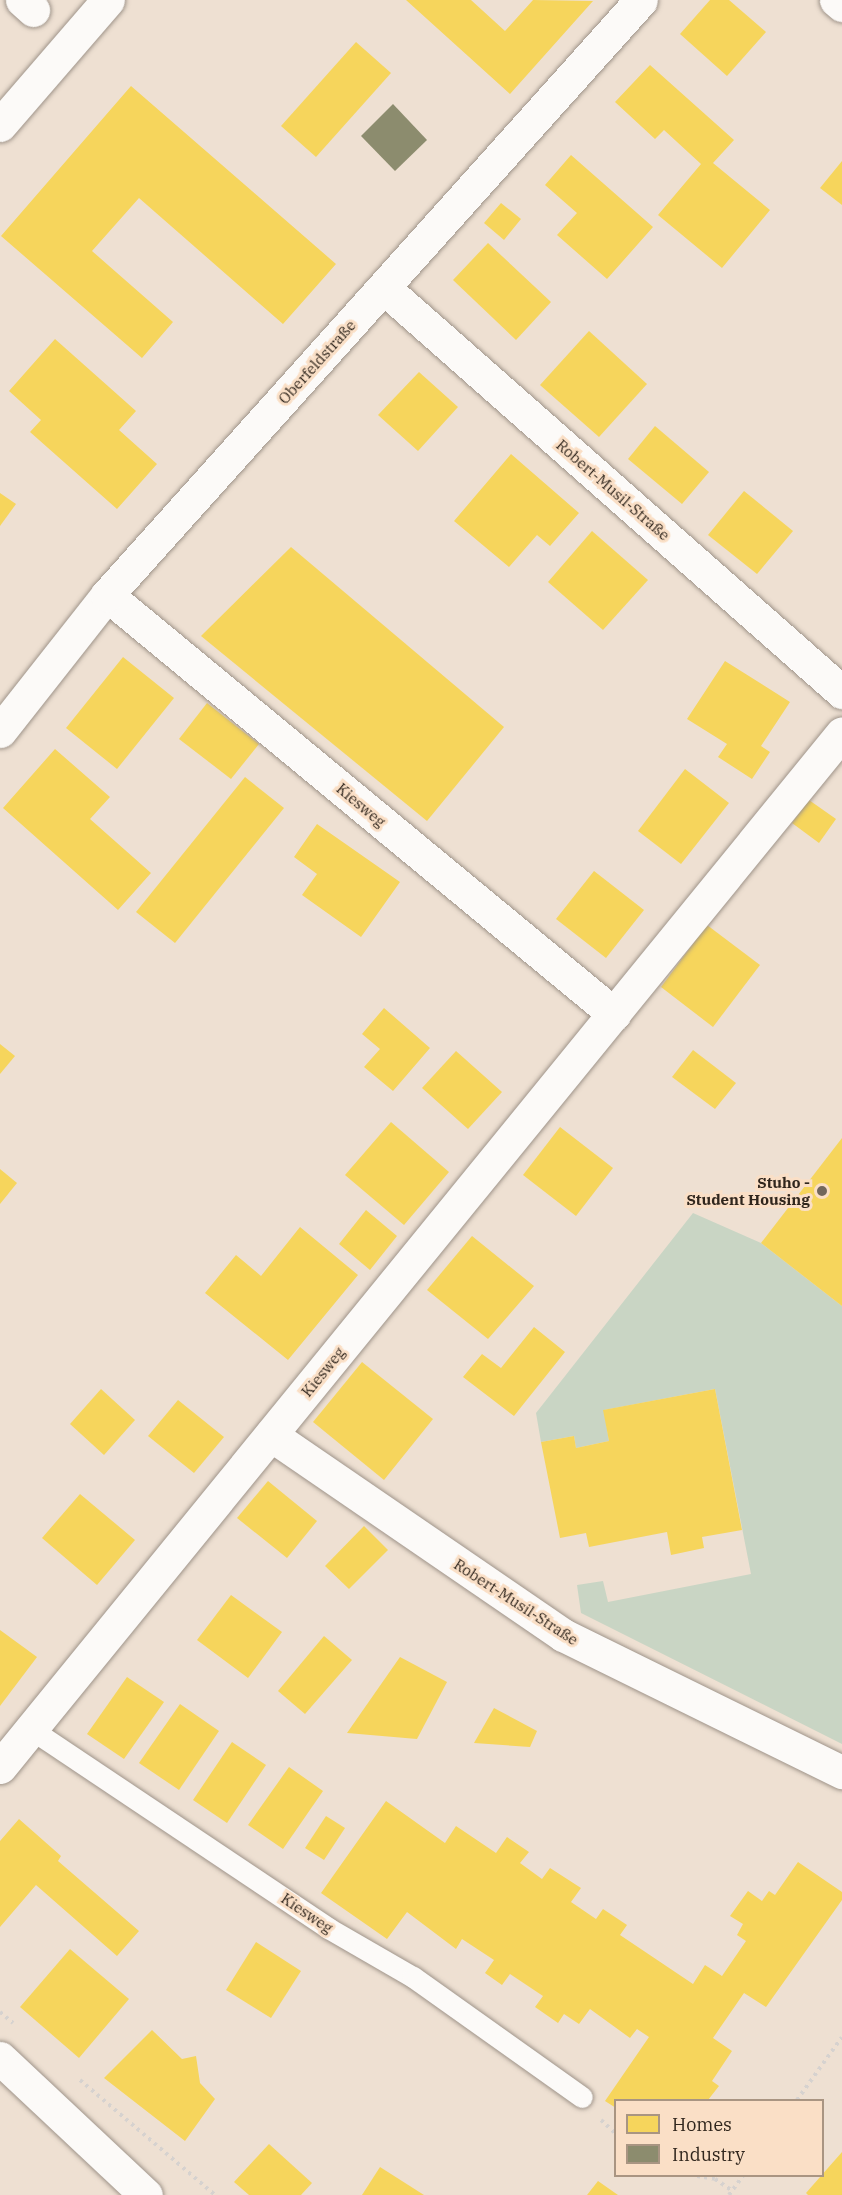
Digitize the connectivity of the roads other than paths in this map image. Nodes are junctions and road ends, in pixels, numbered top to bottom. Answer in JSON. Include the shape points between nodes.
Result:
{"nodes":[{"id":1,"x":108,"y":0,"type":"edge"},
{"id":2,"x":641,"y":0,"type":"edge"},
{"id":3,"x":836,"y":0,"type":"edge"},
{"id":4,"x":842,"y":5,"type":"edge"},
{"id":5,"x":0,"y":125,"type":"edge"},
{"id":6,"x":384,"y":288,"type":"junction"},
{"id":7,"x":107,"y":595,"type":"junction"},
{"id":8,"x":842,"y":692,"type":"edge"},
{"id":9,"x":0,"y":731,"type":"edge"},
{"id":10,"x":842,"y":733,"type":"edge"},
{"id":11,"x":614,"y":1014,"type":"junction"},
{"id":12,"x":271,"y":1435,"type":"junction"},
{"id":13,"x":31,"y":1729,"type":"junction"},
{"id":14,"x":0,"y":1767,"type":"edge"},
{"id":15,"x":842,"y":1772,"type":"edge"},
{"id":16,"x":0,"y":2058,"type":"edge"},
{"id":17,"x":582,"y":2097,"type":"dead end"},
{"id":18,"x":146,"y":2195,"type":"edge"}],
"edges":[{"from":1,"to":5,"type":"street"},
{"from":2,"to":6,"type":"street","name":"Oberfeldstraße"},
{"from":3,"to":4,"type":"street"},
{"from":6,"to":7,"type":"street","name":"Oberfeldstraße"},
{"from":6,"to":8,"type":"street","name":"Robert-Musil-Straße"},
{"from":7,"to":9,"type":"street","name":"Oberfeldstraße"},
{"from":7,"to":11,"type":"street","name":"Kiesweg"},
{"from":10,"to":11,"type":"street","name":"Kiesweg"},
{"from":11,"to":12,"type":"street","name":"Kiesweg"},
{"from":12,"to":13,"type":"street","name":"Kiesweg"},
{"from":12,"to":15,"type":"street","name":"Robert-Musil-Straße","via":[[563,1635]]},
{"from":13,"to":14,"type":"street","name":"Kiesweg"},
{"from":13,"to":17,"type":"lane","name":"Kiesweg","via":[[328,1928],[413,1977]]},
{"from":16,"to":18,"type":"street"}]}
